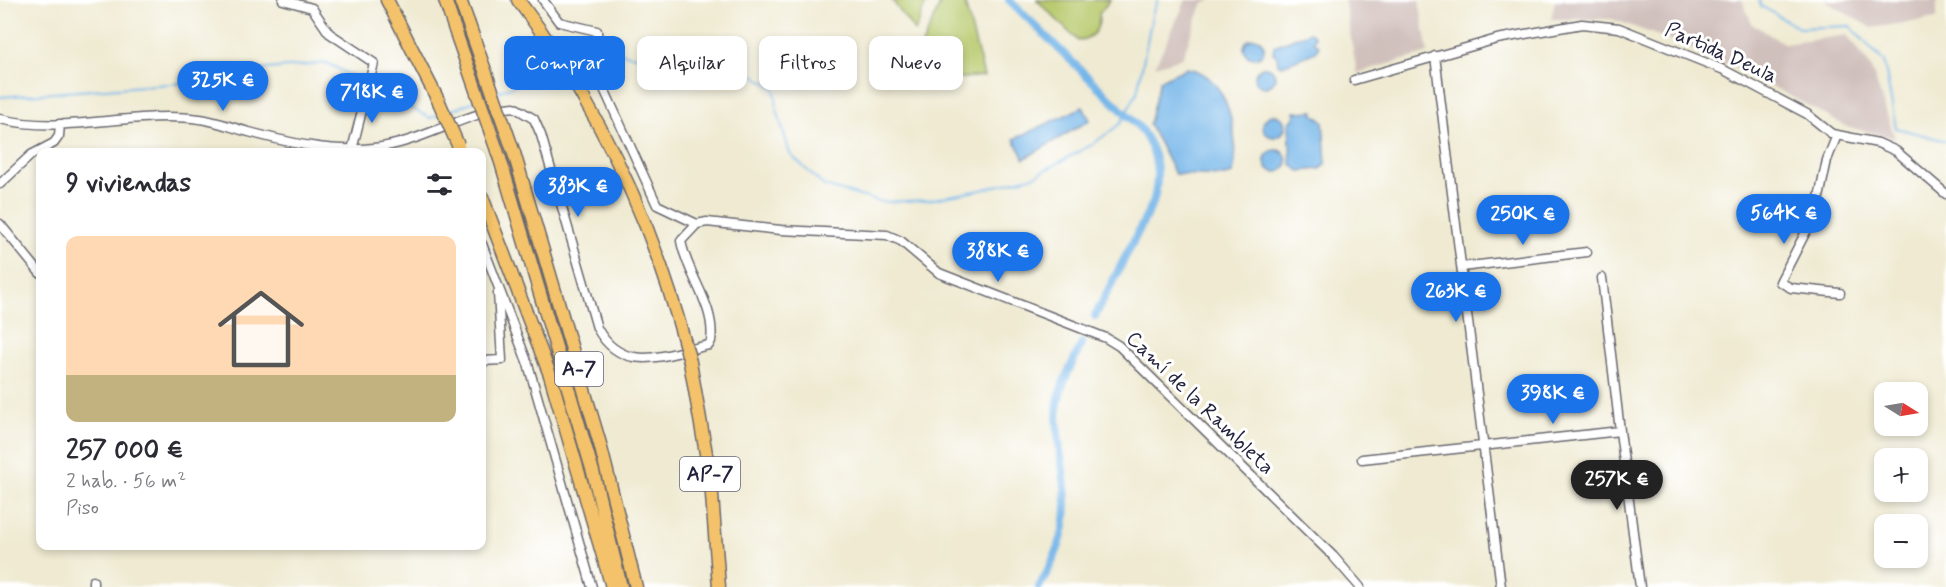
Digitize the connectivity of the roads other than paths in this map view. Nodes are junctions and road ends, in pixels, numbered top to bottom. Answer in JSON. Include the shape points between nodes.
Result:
{"nodes":[{"id":1,"x":284,"y":0,"type":"edge"},
{"id":2,"x":387,"y":0,"type":"edge"},
{"id":3,"x":445,"y":0,"type":"edge"},
{"id":4,"x":460,"y":0,"type":"edge"},
{"id":5,"x":518,"y":0,"type":"edge"},
{"id":6,"x":543,"y":0,"type":"edge"},
{"id":7,"x":1435,"y":56,"type":"junction"},
{"id":8,"x":1354,"y":80,"type":"dead end"},
{"id":9,"x":0,"y":119,"type":"edge"},
{"id":10,"x":60,"y":124,"type":"junction"},
{"id":11,"x":1837,"y":135,"type":"junction"},
{"id":12,"x":315,"y":147,"type":"junction"},
{"id":13,"x":44,"y":148,"type":"edge"},
{"id":14,"x":319,"y":148,"type":"edge"},
{"id":15,"x":327,"y":148,"type":"edge"},
{"id":16,"x":353,"y":148,"type":"edge"},
{"id":17,"x":375,"y":148,"type":"edge"},
{"id":18,"x":460,"y":148,"type":"edge"},
{"id":19,"x":36,"y":152,"type":"edge"},
{"id":20,"x":0,"y":184,"type":"edge"},
{"id":21,"x":1946,"y":194,"type":"edge"},
{"id":22,"x":486,"y":207,"type":"edge"},
{"id":23,"x":697,"y":224,"type":"junction"},
{"id":24,"x":2,"y":230,"type":"edge"},
{"id":25,"x":1587,"y":252,"type":"dead end"},
{"id":26,"x":486,"y":255,"type":"edge"},
{"id":27,"x":1462,"y":267,"type":"junction"},
{"id":28,"x":36,"y":268,"type":"edge"},
{"id":29,"x":1602,"y":278,"type":"dead end"},
{"id":30,"x":497,"y":284,"type":"junction"},
{"id":31,"x":1840,"y":293,"type":"dead end"},
{"id":32,"x":486,"y":361,"type":"edge"},
{"id":33,"x":1620,"y":431,"type":"junction"},
{"id":34,"x":1484,"y":444,"type":"junction"},
{"id":35,"x":1362,"y":459,"type":"dead end"},
{"id":36,"x":592,"y":587,"type":"edge"},
{"id":37,"x":612,"y":587,"type":"edge"},
{"id":38,"x":621,"y":587,"type":"edge"},
{"id":39,"x":636,"y":587,"type":"edge"},
{"id":40,"x":719,"y":587,"type":"edge"},
{"id":41,"x":1360,"y":587,"type":"edge"},
{"id":42,"x":1501,"y":587,"type":"edge"},
{"id":43,"x":1640,"y":587,"type":"edge"}],
"edges":[{"from":1,"to":16,"type":"street","via":[[312,8],[328,33],[374,63]]},
{"from":2,"to":18,"type":"highway","bridge":true},
{"from":3,"to":38,"type":"highway","number":"A-7","bridge":true,"via":[[500,159],[593,472]]},
{"from":4,"to":39,"type":"highway","number":"A-7","bridge":true,"via":[[514,153],[600,444]]},
{"from":5,"to":40,"type":"highway","number":"AP-7","bridge":true,"via":[[568,71],[629,184],[656,249],[690,362],[711,482]]},
{"from":6,"to":23,"type":"street","via":[[559,22],[597,31],[600,80],[657,205]]},
{"from":7,"to":8,"type":"street","name":"Partida Deula"},
{"from":7,"to":11,"type":"street","name":"Partida Deula","via":[[1497,39],[1582,24],[1619,28],[1724,70]]},
{"from":7,"to":27,"type":"street"},
{"from":9,"to":10,"type":"street"},
{"from":10,"to":12,"type":"street","via":[[202,119]]},
{"from":10,"to":13,"type":"street","via":[[59,136]]},
{"from":11,"to":21,"type":"street","name":"Partida Deula","via":[[1878,143],[1896,151]]},
{"from":11,"to":31,"type":"street","via":[[1827,160],[1816,212],[1780,282],[1791,288]]},
{"from":12,"to":14,"type":"street"},
{"from":12,"to":15,"type":"street"},
{"from":17,"to":23,"type":"street","via":[[507,108],[524,111],[534,119],[597,328],[604,342],[617,353],[634,359],[709,345],[711,341],[709,316],[681,241]]},
{"from":19,"to":20,"type":"street"},
{"from":22,"to":37,"type":"highway","via":[[550,375]]},
{"from":23,"to":41,"type":"street","name":"Camí de la Rambleta","via":[[887,235],[901,241],[939,273],[1106,338],[1135,359]]},
{"from":24,"to":28,"type":"street"},
{"from":25,"to":27,"type":"street"},
{"from":26,"to":30,"type":"street"},
{"from":27,"to":34,"type":"street"},
{"from":29,"to":33,"type":"street"},
{"from":30,"to":32,"type":"street","via":[[502,360]]},
{"from":30,"to":36,"type":"street","via":[[528,363]]},
{"from":33,"to":34,"type":"street"},
{"from":33,"to":43,"type":"street"},
{"from":34,"to":35,"type":"street"},
{"from":34,"to":42,"type":"street"}]}
